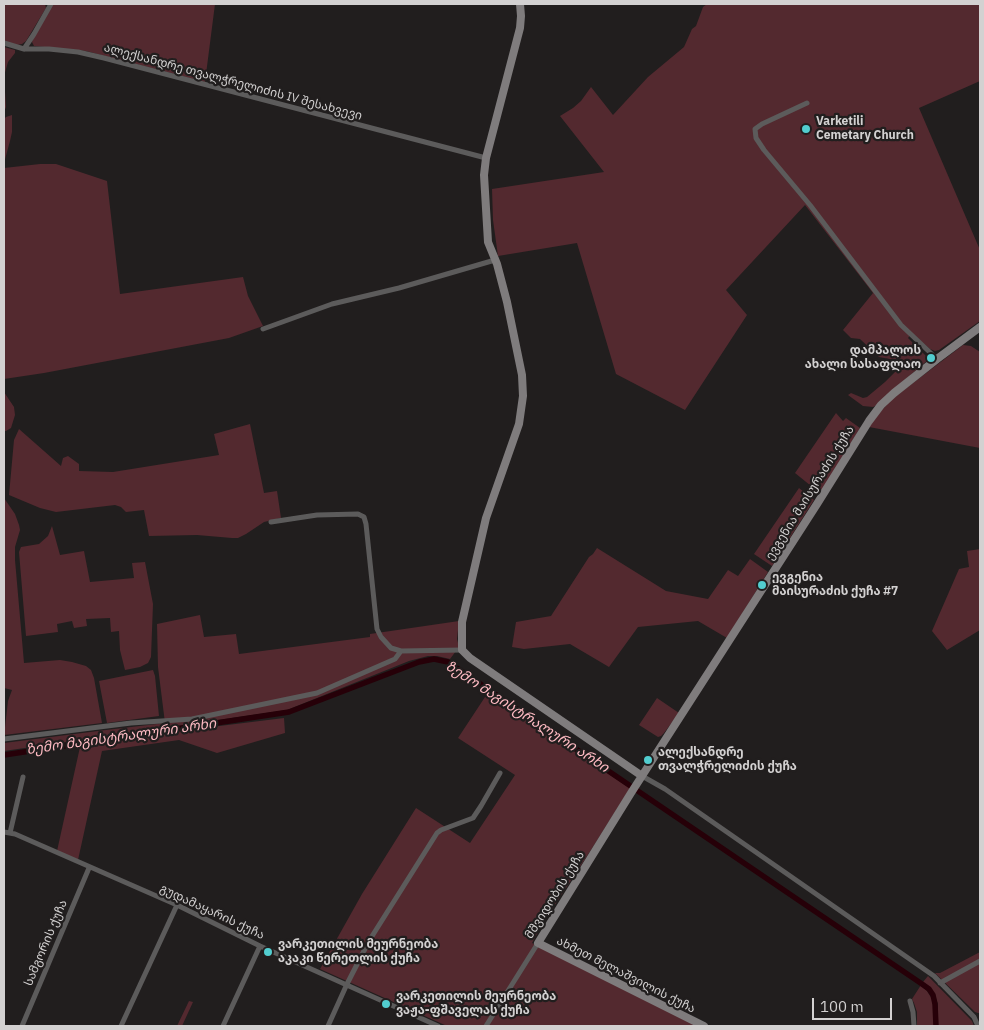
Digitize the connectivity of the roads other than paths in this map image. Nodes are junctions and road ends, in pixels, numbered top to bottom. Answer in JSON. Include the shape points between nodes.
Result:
{"nodes":[{"id":1,"x":50,"y":4,"type":"edge"},
{"id":2,"x":520,"y":4,"type":"edge"},
{"id":3,"x":4,"y":43,"type":"edge"},
{"id":4,"x":24,"y":49,"type":"junction"},
{"id":5,"x":807,"y":103,"type":"dead end"},
{"id":6,"x":486,"y":158,"type":"junction"},
{"id":7,"x":495,"y":260,"type":"junction"},
{"id":8,"x":980,"y":327,"type":"edge"},
{"id":9,"x":263,"y":329,"type":"dead end"},
{"id":10,"x":937,"y":359,"type":"junction"},
{"id":11,"x":271,"y":522,"type":"dead end"},
{"id":12,"x":401,"y":650,"type":"junction"},
{"id":13,"x":462,"y":650,"type":"junction"},
{"id":14,"x":4,"y":739,"type":"edge"},
{"id":15,"x":500,"y":773,"type":"dead end"},
{"id":16,"x":23,"y":777,"type":"dead end"},
{"id":17,"x":641,"y":779,"type":"junction"},
{"id":18,"x":4,"y":832,"type":"edge"},
{"id":19,"x":10,"y":833,"type":"junction"},
{"id":20,"x":89,"y":868,"type":"junction"},
{"id":21,"x":178,"y":905,"type":"junction"},
{"id":22,"x":538,"y":943,"type":"junction"},
{"id":23,"x":260,"y":946,"type":"junction"},
{"id":24,"x":980,"y":961,"type":"edge"},
{"id":25,"x":940,"y":983,"type":"junction"},
{"id":26,"x":347,"y":984,"type":"junction"},
{"id":27,"x":910,"y":1001,"type":"dead end"},
{"id":28,"x":980,"y":1014,"type":"edge"},
{"id":29,"x":974,"y":1017,"type":"junction"},
{"id":30,"x":22,"y":1026,"type":"edge"},
{"id":31,"x":121,"y":1026,"type":"edge"},
{"id":32,"x":223,"y":1026,"type":"edge"},
{"id":33,"x":328,"y":1026,"type":"edge"},
{"id":34,"x":438,"y":1026,"type":"edge"},
{"id":35,"x":486,"y":1026,"type":"edge"},
{"id":36,"x":704,"y":1026,"type":"edge"},
{"id":37,"x":914,"y":1026,"type":"edge"},
{"id":38,"x":978,"y":1026,"type":"edge"}],
"edges":[{"from":1,"to":4,"type":"street"},
{"from":2,"to":6,"type":"street","via":[[520,28]]},
{"from":3,"to":4,"type":"street","name":"ალექსანდრე თვალჭრელიძის IV შესახვევი"},
{"from":4,"to":6,"type":"street","name":"ალექსანდრე თვალჭრელიძის IV შესახვევი","via":[[78,52],[104,58]]},
{"from":5,"to":10,"type":"street","via":[[762,124],[755,129],[756,138],[901,325]]},
{"from":6,"to":7,"type":"street","via":[[488,242]]},
{"from":7,"to":9,"type":"street","via":[[332,304]]},
{"from":7,"to":13,"type":"street","via":[[516,342],[523,396],[519,424],[486,518],[462,622]]},
{"from":8,"to":10,"type":"street","name":"ევგენია მაისურაძის ქუჩა"},
{"from":10,"to":17,"type":"street","name":"ევგენია მაისურაძის ქუჩა","via":[[894,393],[869,421]]},
{"from":11,"to":12,"type":"street","via":[[317,516],[358,514],[364,517],[377,629],[391,648]]},
{"from":12,"to":13,"type":"street"},
{"from":12,"to":14,"type":"street","via":[[395,659],[317,693],[192,719],[131,722]]},
{"from":13,"to":17,"type":"street"},
{"from":15,"to":26,"type":"street","via":[[472,818],[437,833],[369,941]]},
{"from":16,"to":19,"type":"street"},
{"from":17,"to":22,"type":"street","name":"მშვიდობის ქუჩა"},
{"from":17,"to":25,"type":"street","via":[[665,789],[690,806],[926,970]]},
{"from":18,"to":19,"type":"street","name":"გუდამაყარის ქუჩა"},
{"from":19,"to":20,"type":"street","name":"გუდამაყარის ქუჩა"},
{"from":20,"to":21,"type":"street","name":"გუდამაყარის ქუჩა"},
{"from":20,"to":30,"type":"street","name":"სამგორის ქუჩა"},
{"from":21,"to":23,"type":"street","name":"გუდამაყარის ქუჩა"},
{"from":21,"to":31,"type":"street"},
{"from":22,"to":35,"type":"street","name":"მშვიდობის ქუჩა"},
{"from":22,"to":36,"type":"street","name":"ახმეთ მელაშვილის ქუჩა"},
{"from":23,"to":26,"type":"street","name":"გუდამაყარის ქუჩა"},
{"from":23,"to":32,"type":"street"},
{"from":24,"to":25,"type":"street"},
{"from":25,"to":29,"type":"street"},
{"from":26,"to":33,"type":"street"},
{"from":26,"to":34,"type":"street","name":"გუდამაყარის ქუჩა"},
{"from":27,"to":37,"type":"street"},
{"from":28,"to":29,"type":"street"},
{"from":29,"to":38,"type":"street"}]}
